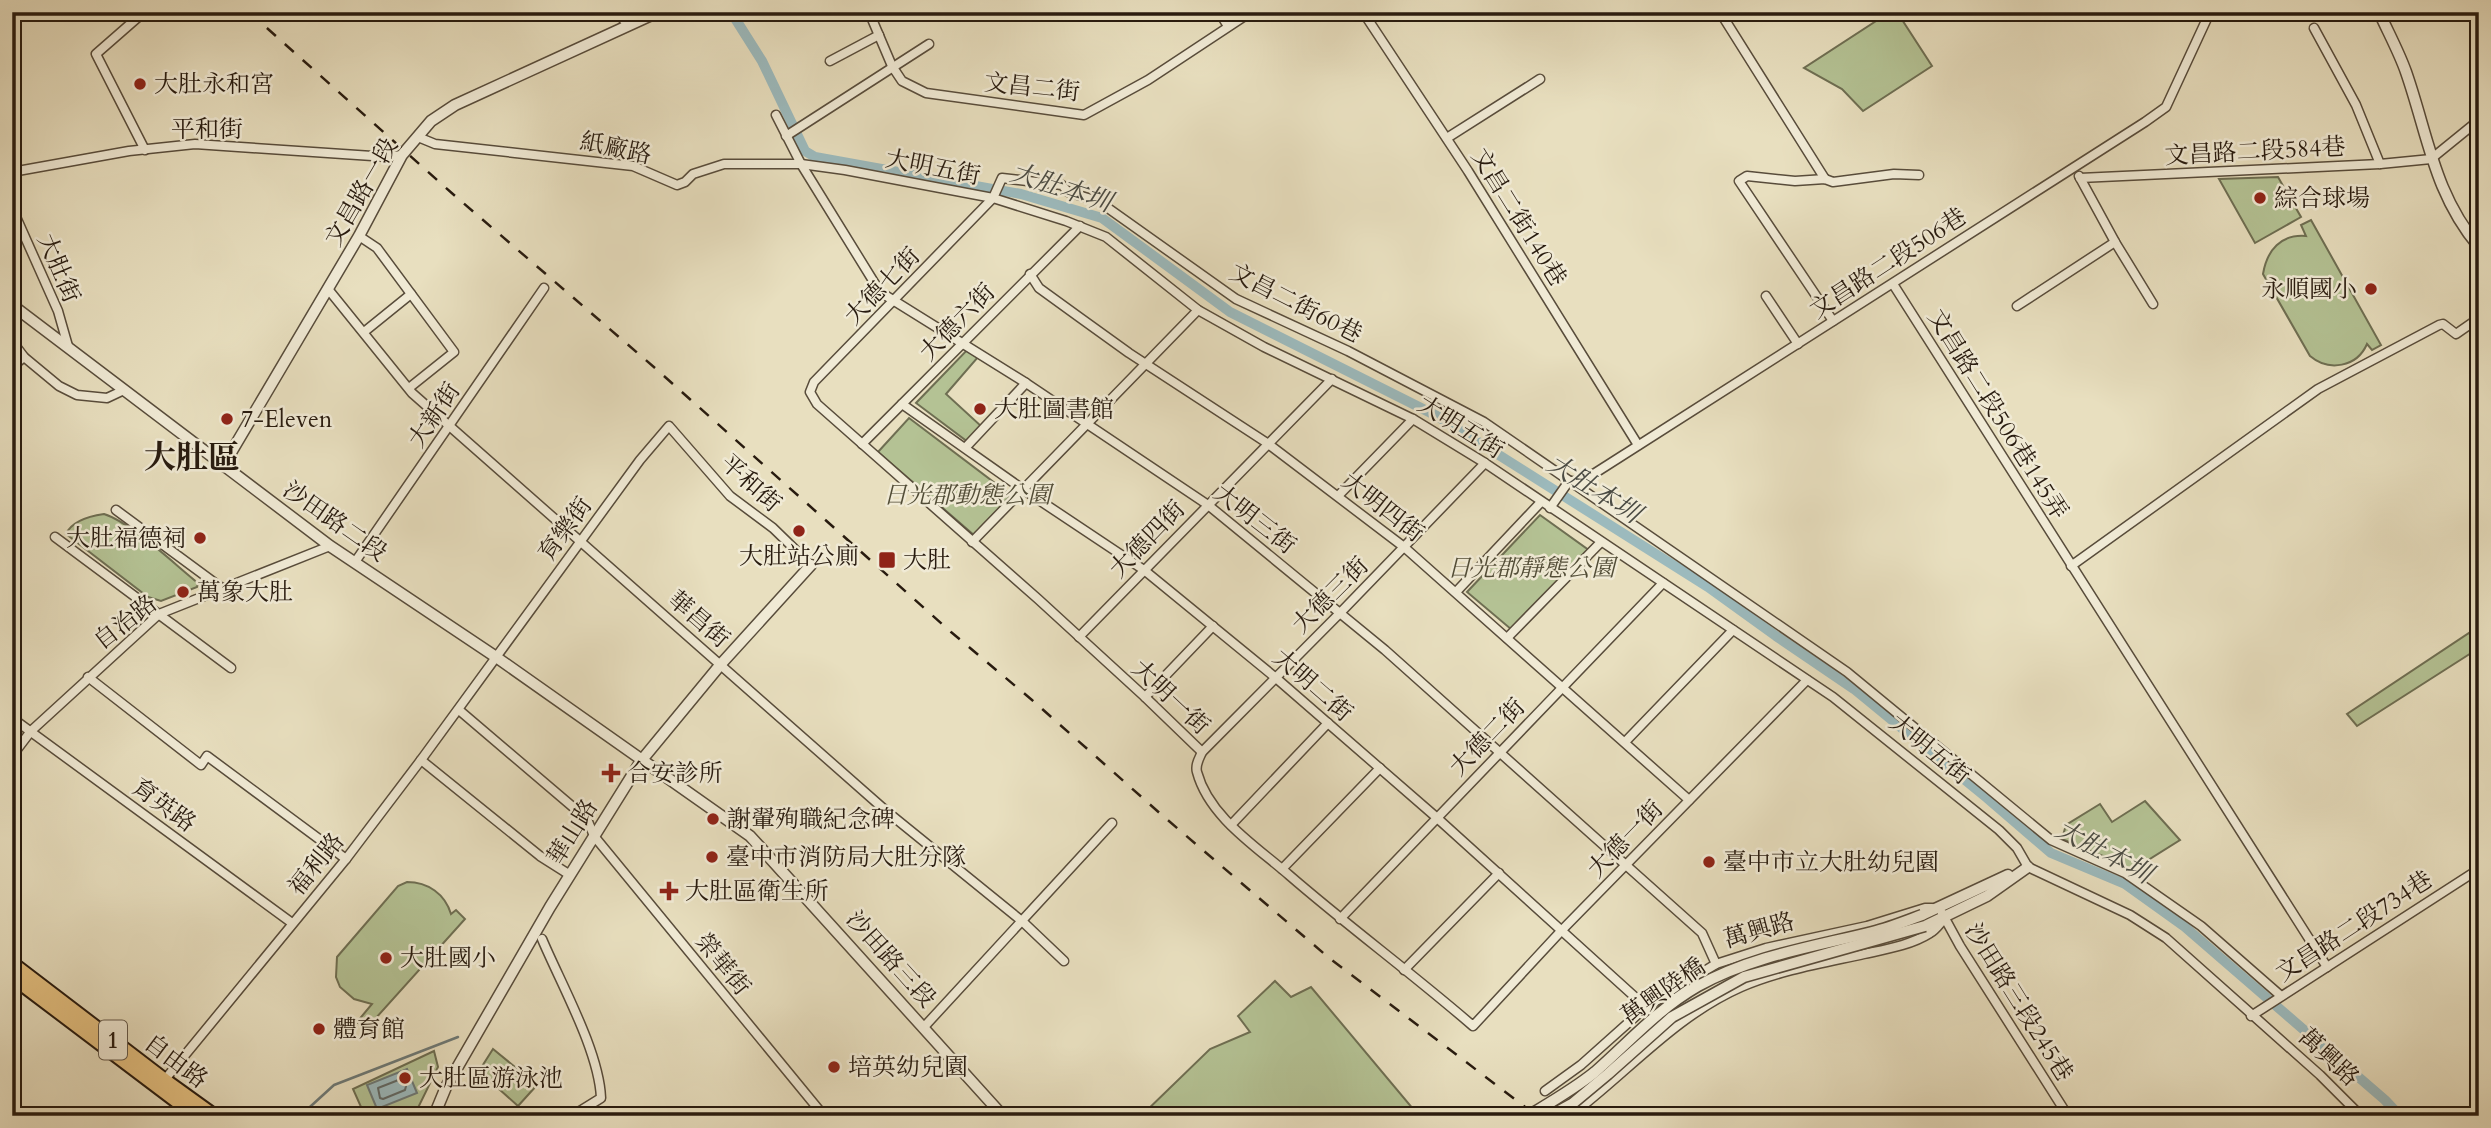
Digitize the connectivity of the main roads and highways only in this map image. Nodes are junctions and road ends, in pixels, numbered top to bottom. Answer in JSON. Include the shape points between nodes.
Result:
{"nodes":[{"id":1,"x":12,"y":962,"type":"edge"},
{"id":2,"x":12,"y":977,"type":"edge"},
{"id":3,"x":162,"y":1084,"type":"junction"},
{"id":4,"x":196,"y":1116,"type":"edge"},
{"id":5,"x":215,"y":1116,"type":"edge"}],
"edges":[{"from":1,"to":3,"type":"main road","name":"自由路","number":"1"},
{"from":2,"to":3,"type":"main road","name":"自由路","number":"1"},
{"from":3,"to":4,"type":"main road","name":"自由路","number":"1"},
{"from":3,"to":5,"type":"main road","name":"自由路","number":"1"}]}
